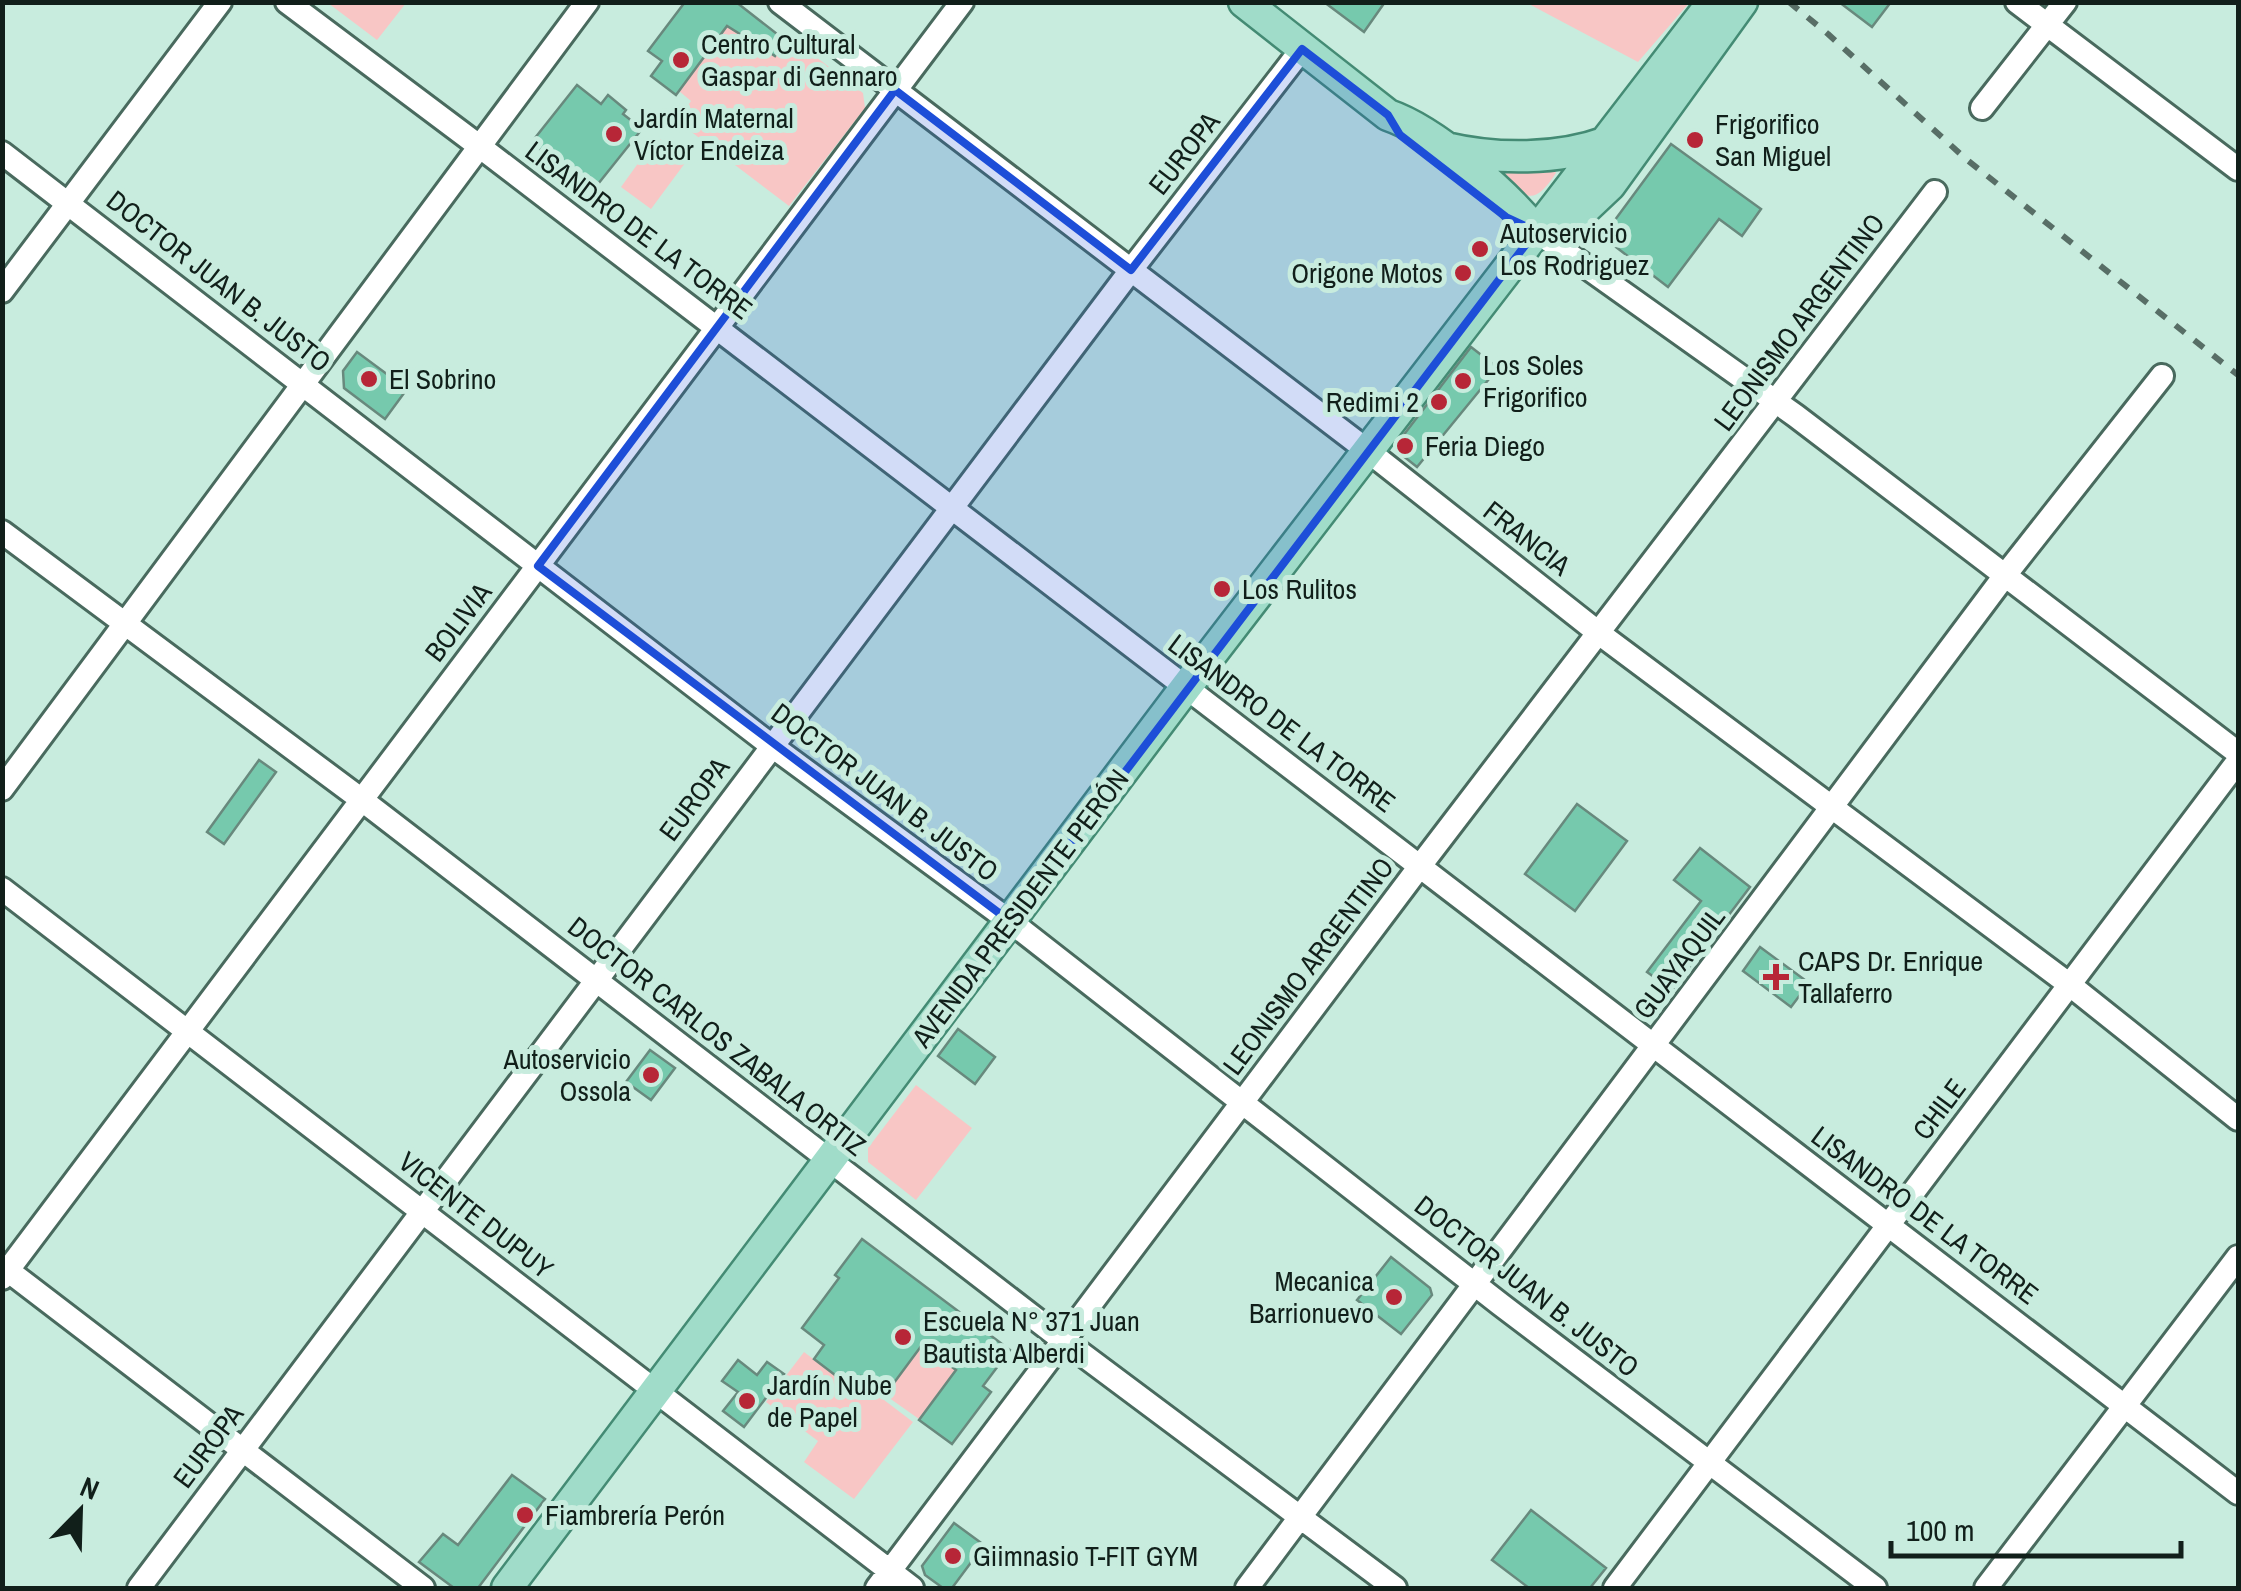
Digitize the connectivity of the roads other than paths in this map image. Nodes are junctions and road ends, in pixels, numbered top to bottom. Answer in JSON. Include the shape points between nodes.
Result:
{"nodes":[{"id":1,"x":220,"y":2,"type":"edge"},
{"id":2,"x":287,"y":2,"type":"edge"},
{"id":3,"x":586,"y":2,"type":"edge"},
{"id":4,"x":780,"y":2,"type":"edge"},
{"id":5,"x":962,"y":2,"type":"edge"},
{"id":6,"x":1244,"y":2,"type":"edge"},
{"id":7,"x":1713,"y":2,"type":"edge"},
{"id":8,"x":1742,"y":2,"type":"edge"},
{"id":9,"x":2017,"y":2,"type":"edge"},
{"id":10,"x":2065,"y":2,"type":"edge"},
{"id":11,"x":2047,"y":25,"type":"junction"},
{"id":12,"x":1302,"y":49,"type":"junction"},
{"id":13,"x":895,"y":90,"type":"junction"},
{"id":14,"x":1982,"y":108,"type":"dead end"},
{"id":15,"x":1388,"y":115,"type":"junction"},
{"id":16,"x":1607,"y":142,"type":"junction"},
{"id":17,"x":480,"y":146,"type":"junction"},
{"id":18,"x":1443,"y":148,"type":"junction"},
{"id":19,"x":2,"y":152,"type":"edge"},
{"id":20,"x":2238,"y":169,"type":"edge"},
{"id":21,"x":1936,"y":192,"type":"dead end"},
{"id":22,"x":69,"y":203,"type":"junction"},
{"id":23,"x":1536,"y":231,"type":"junction"},
{"id":24,"x":1131,"y":270,"type":"junction"},
{"id":25,"x":2,"y":290,"type":"edge"},
{"id":26,"x":716,"y":328,"type":"junction"},
{"id":27,"x":2162,"y":376,"type":"dead end"},
{"id":28,"x":302,"y":384,"type":"junction"},
{"id":29,"x":1776,"y":402,"type":"junction"},
{"id":30,"x":1368,"y":451,"type":"junction"},
{"id":31,"x":952,"y":508,"type":"junction"},
{"id":32,"x":2,"y":532,"type":"edge"},
{"id":33,"x":538,"y":566,"type":"junction"},
{"id":34,"x":2006,"y":574,"type":"junction"},
{"id":35,"x":124,"y":626,"type":"junction"},
{"id":36,"x":1600,"y":634,"type":"junction"},
{"id":37,"x":1186,"y":687,"type":"junction"},
{"id":38,"x":772,"y":746,"type":"junction"},
{"id":39,"x":2238,"y":753,"type":"edge"},
{"id":40,"x":2238,"y":761,"type":"edge"},
{"id":41,"x":2,"y":789,"type":"edge"},
{"id":42,"x":362,"y":800,"type":"junction"},
{"id":43,"x":1833,"y":806,"type":"junction"},
{"id":44,"x":1420,"y":866,"type":"junction"},
{"id":45,"x":2,"y":890,"type":"edge"},
{"id":46,"x":1010,"y":922,"type":"junction"},
{"id":47,"x":596,"y":980,"type":"junction"},
{"id":48,"x":2070,"y":986,"type":"junction"},
{"id":49,"x":188,"y":1031,"type":"junction"},
{"id":50,"x":1654,"y":1046,"type":"junction"},
{"id":51,"x":1243,"y":1102,"type":"junction"},
{"id":52,"x":2238,"y":1119,"type":"edge"},
{"id":53,"x":831,"y":1161,"type":"junction"},
{"id":54,"x":422,"y":1211,"type":"junction"},
{"id":55,"x":1889,"y":1225,"type":"junction"},
{"id":56,"x":2238,"y":1256,"type":"edge"},
{"id":57,"x":4,"y":1271,"type":"edge"},
{"id":58,"x":1474,"y":1284,"type":"junction"},
{"id":59,"x":1063,"y":1340,"type":"junction"},
{"id":60,"x":656,"y":1392,"type":"junction"},
{"id":61,"x":2127,"y":1407,"type":"junction"},
{"id":62,"x":242,"y":1450,"type":"junction"},
{"id":63,"x":1708,"y":1464,"type":"junction"},
{"id":64,"x":2238,"y":1493,"type":"edge"},
{"id":65,"x":1302,"y":1518,"type":"junction"},
{"id":66,"x":883,"y":1580,"type":"edge"},
{"id":67,"x":138,"y":1588,"type":"edge"},
{"id":68,"x":423,"y":1588,"type":"edge"},
{"id":69,"x":507,"y":1588,"type":"edge"},
{"id":70,"x":912,"y":1588,"type":"edge"},
{"id":71,"x":1248,"y":1588,"type":"edge"},
{"id":72,"x":1395,"y":1588,"type":"edge"},
{"id":73,"x":1615,"y":1588,"type":"edge"},
{"id":74,"x":1875,"y":1588,"type":"edge"},
{"id":75,"x":1986,"y":1588,"type":"edge"}],
"edges":[{"from":1,"to":22,"type":"street"},
{"from":2,"to":17,"type":"street","name":"LISANDRO DE LA TORRE"},
{"from":3,"to":17,"type":"street"},
{"from":4,"to":13,"type":"street","name":"FRANCIA"},
{"from":5,"to":13,"type":"street","name":"BOLIVIA"},
{"from":6,"to":12,"type":"main road"},
{"from":7,"to":16,"type":"main road","name":"AVENIDA PRESIDENTE PERÓN"},
{"from":8,"to":23,"type":"main road","name":"AVENIDA PRESIDENTE PERÓN","via":[[1610,184],[1574,218]]},
{"from":9,"to":11,"type":"street"},
{"from":10,"to":11,"type":"street"},
{"from":11,"to":14,"type":"street"},
{"from":11,"to":20,"type":"street"},
{"from":12,"to":15,"type":"main road"},
{"from":12,"to":24,"type":"street","name":"EUROPA"},
{"from":13,"to":24,"type":"street","name":"FRANCIA"},
{"from":13,"to":26,"type":"street","name":"BOLIVIA"},
{"from":15,"to":18,"type":"main road"},
{"from":15,"to":23,"type":"main road","via":[[1400,134],[1506,218]]},
{"from":16,"to":18,"type":"main road","via":[[1563,154],[1486,156]]},
{"from":16,"to":23,"type":"main road","name":"AVENIDA PRESIDENTE PERÓN"},
{"from":17,"to":26,"type":"street","name":"LISANDRO DE LA TORRE"},
{"from":17,"to":28,"type":"street"},
{"from":18,"to":23,"type":"main road","via":[[1514,204]]},
{"from":19,"to":22,"type":"street","name":"DOCTOR JUAN B. JUSTO"},
{"from":21,"to":29,"type":"street","name":"LEONISMO ARGENTINO"},
{"from":22,"to":25,"type":"street"},
{"from":22,"to":28,"type":"street","name":"DOCTOR JUAN B. JUSTO"},
{"from":23,"to":29,"type":"street"},
{"from":23,"to":30,"type":"main road","name":"AVENIDA PRESIDENTE PERÓN"},
{"from":24,"to":30,"type":"street","name":"FRANCIA"},
{"from":24,"to":31,"type":"street","name":"EUROPA"},
{"from":26,"to":31,"type":"street","name":"LISANDRO DE LA TORRE"},
{"from":26,"to":33,"type":"street","name":"BOLIVIA"},
{"from":27,"to":34,"type":"street","name":"GUAYAQUIL"},
{"from":28,"to":33,"type":"street","name":"DOCTOR JUAN B. JUSTO"},
{"from":28,"to":35,"type":"street"},
{"from":29,"to":34,"type":"street"},
{"from":29,"to":36,"type":"street","name":"LEONISMO ARGENTINO"},
{"from":30,"to":36,"type":"street","name":"FRANCIA"},
{"from":30,"to":37,"type":"main road","name":"AVENIDA PRESIDENTE PERÓN"},
{"from":31,"to":37,"type":"street","name":"LISANDRO DE LA TORRE"},
{"from":31,"to":38,"type":"street","name":"EUROPA"},
{"from":32,"to":35,"type":"street","name":"DOCTOR CARLOS ZABALA ORTIZ"},
{"from":33,"to":38,"type":"street","name":"DOCTOR JUAN B. JUSTO"},
{"from":33,"to":42,"type":"street","name":"BOLIVIA"},
{"from":34,"to":39,"type":"street"},
{"from":34,"to":43,"type":"street","name":"GUAYAQUIL"},
{"from":35,"to":41,"type":"street"},
{"from":35,"to":42,"type":"street","name":"DOCTOR CARLOS ZABALA ORTIZ"},
{"from":36,"to":43,"type":"street","name":"FRANCIA"},
{"from":36,"to":44,"type":"street","name":"LEONISMO ARGENTINO"},
{"from":37,"to":44,"type":"street","name":"LISANDRO DE LA TORRE"},
{"from":37,"to":46,"type":"main road","name":"AVENIDA PRESIDENTE PERÓN"},
{"from":38,"to":46,"type":"street","name":"DOCTOR JUAN B. JUSTO"},
{"from":38,"to":47,"type":"street","name":"EUROPA"},
{"from":40,"to":48,"type":"street","name":"CHILE"},
{"from":42,"to":47,"type":"street","name":"DOCTOR CARLOS ZABALA ORTIZ"},
{"from":42,"to":49,"type":"street","name":"BOLIVIA"},
{"from":43,"to":48,"type":"street","name":"FRANCIA"},
{"from":43,"to":50,"type":"street","name":"GUAYAQUIL"},
{"from":44,"to":50,"type":"street","name":"LISANDRO DE LA TORRE"},
{"from":44,"to":51,"type":"street","name":"LEONISMO ARGENTINO"},
{"from":45,"to":49,"type":"street","name":"VICENTE DUPUY"},
{"from":46,"to":51,"type":"street","name":"DOCTOR JUAN B. JUSTO"},
{"from":46,"to":53,"type":"main road","name":"AVENIDA PRESIDENTE PERÓN"},
{"from":47,"to":53,"type":"street","name":"DOCTOR CARLOS ZABALA ORTIZ"},
{"from":47,"to":54,"type":"street","name":"EUROPA"},
{"from":48,"to":52,"type":"street","name":"FRANCIA"},
{"from":48,"to":55,"type":"street","name":"CHILE"},
{"from":49,"to":54,"type":"street","name":"VICENTE DUPUY"},
{"from":49,"to":57,"type":"street","name":"BOLIVIA"},
{"from":50,"to":55,"type":"street","name":"LISANDRO DE LA TORRE"},
{"from":50,"to":58,"type":"street","name":"GUAYAQUIL"},
{"from":51,"to":58,"type":"street","name":"DOCTOR JUAN B. JUSTO"},
{"from":51,"to":59,"type":"street","name":"LEONISMO ARGENTINO"},
{"from":53,"to":59,"type":"street","name":"DOCTOR CARLOS ZABALA ORTIZ"},
{"from":53,"to":60,"type":"main road","name":"AVENIDA PRESIDENTE PERÓN"},
{"from":54,"to":60,"type":"street","name":"VICENTE DUPUY"},
{"from":54,"to":62,"type":"street","name":"EUROPA"},
{"from":55,"to":61,"type":"street","name":"LISANDRO DE LA TORRE"},
{"from":55,"to":63,"type":"street","name":"CHILE"},
{"from":56,"to":61,"type":"street"},
{"from":57,"to":62,"type":"street"},
{"from":58,"to":63,"type":"street","name":"DOCTOR JUAN B. JUSTO"},
{"from":58,"to":65,"type":"street","name":"GUAYAQUIL"},
{"from":59,"to":65,"type":"street","name":"DOCTOR CARLOS ZABALA ORTIZ"},
{"from":59,"to":66,"type":"street","name":"LEONISMO ARGENTINO"},
{"from":60,"to":66,"type":"street","name":"VICENTE DUPUY"},
{"from":60,"to":69,"type":"main road","name":"AVENIDA PRESIDENTE PERÓN"},
{"from":61,"to":64,"type":"street","name":"LISANDRO DE LA TORRE"},
{"from":61,"to":75,"type":"street"},
{"from":62,"to":67,"type":"street","name":"EUROPA"},
{"from":62,"to":68,"type":"street"},
{"from":63,"to":73,"type":"street","name":"CHILE"},
{"from":63,"to":74,"type":"street","name":"DOCTOR JUAN B. JUSTO"},
{"from":65,"to":71,"type":"street","name":"GUAYAQUIL"},
{"from":65,"to":72,"type":"street","name":"DOCTOR CARLOS ZABALA ORTIZ"},
{"from":66,"to":70,"type":"street","name":"VICENTE DUPUY"}]}
